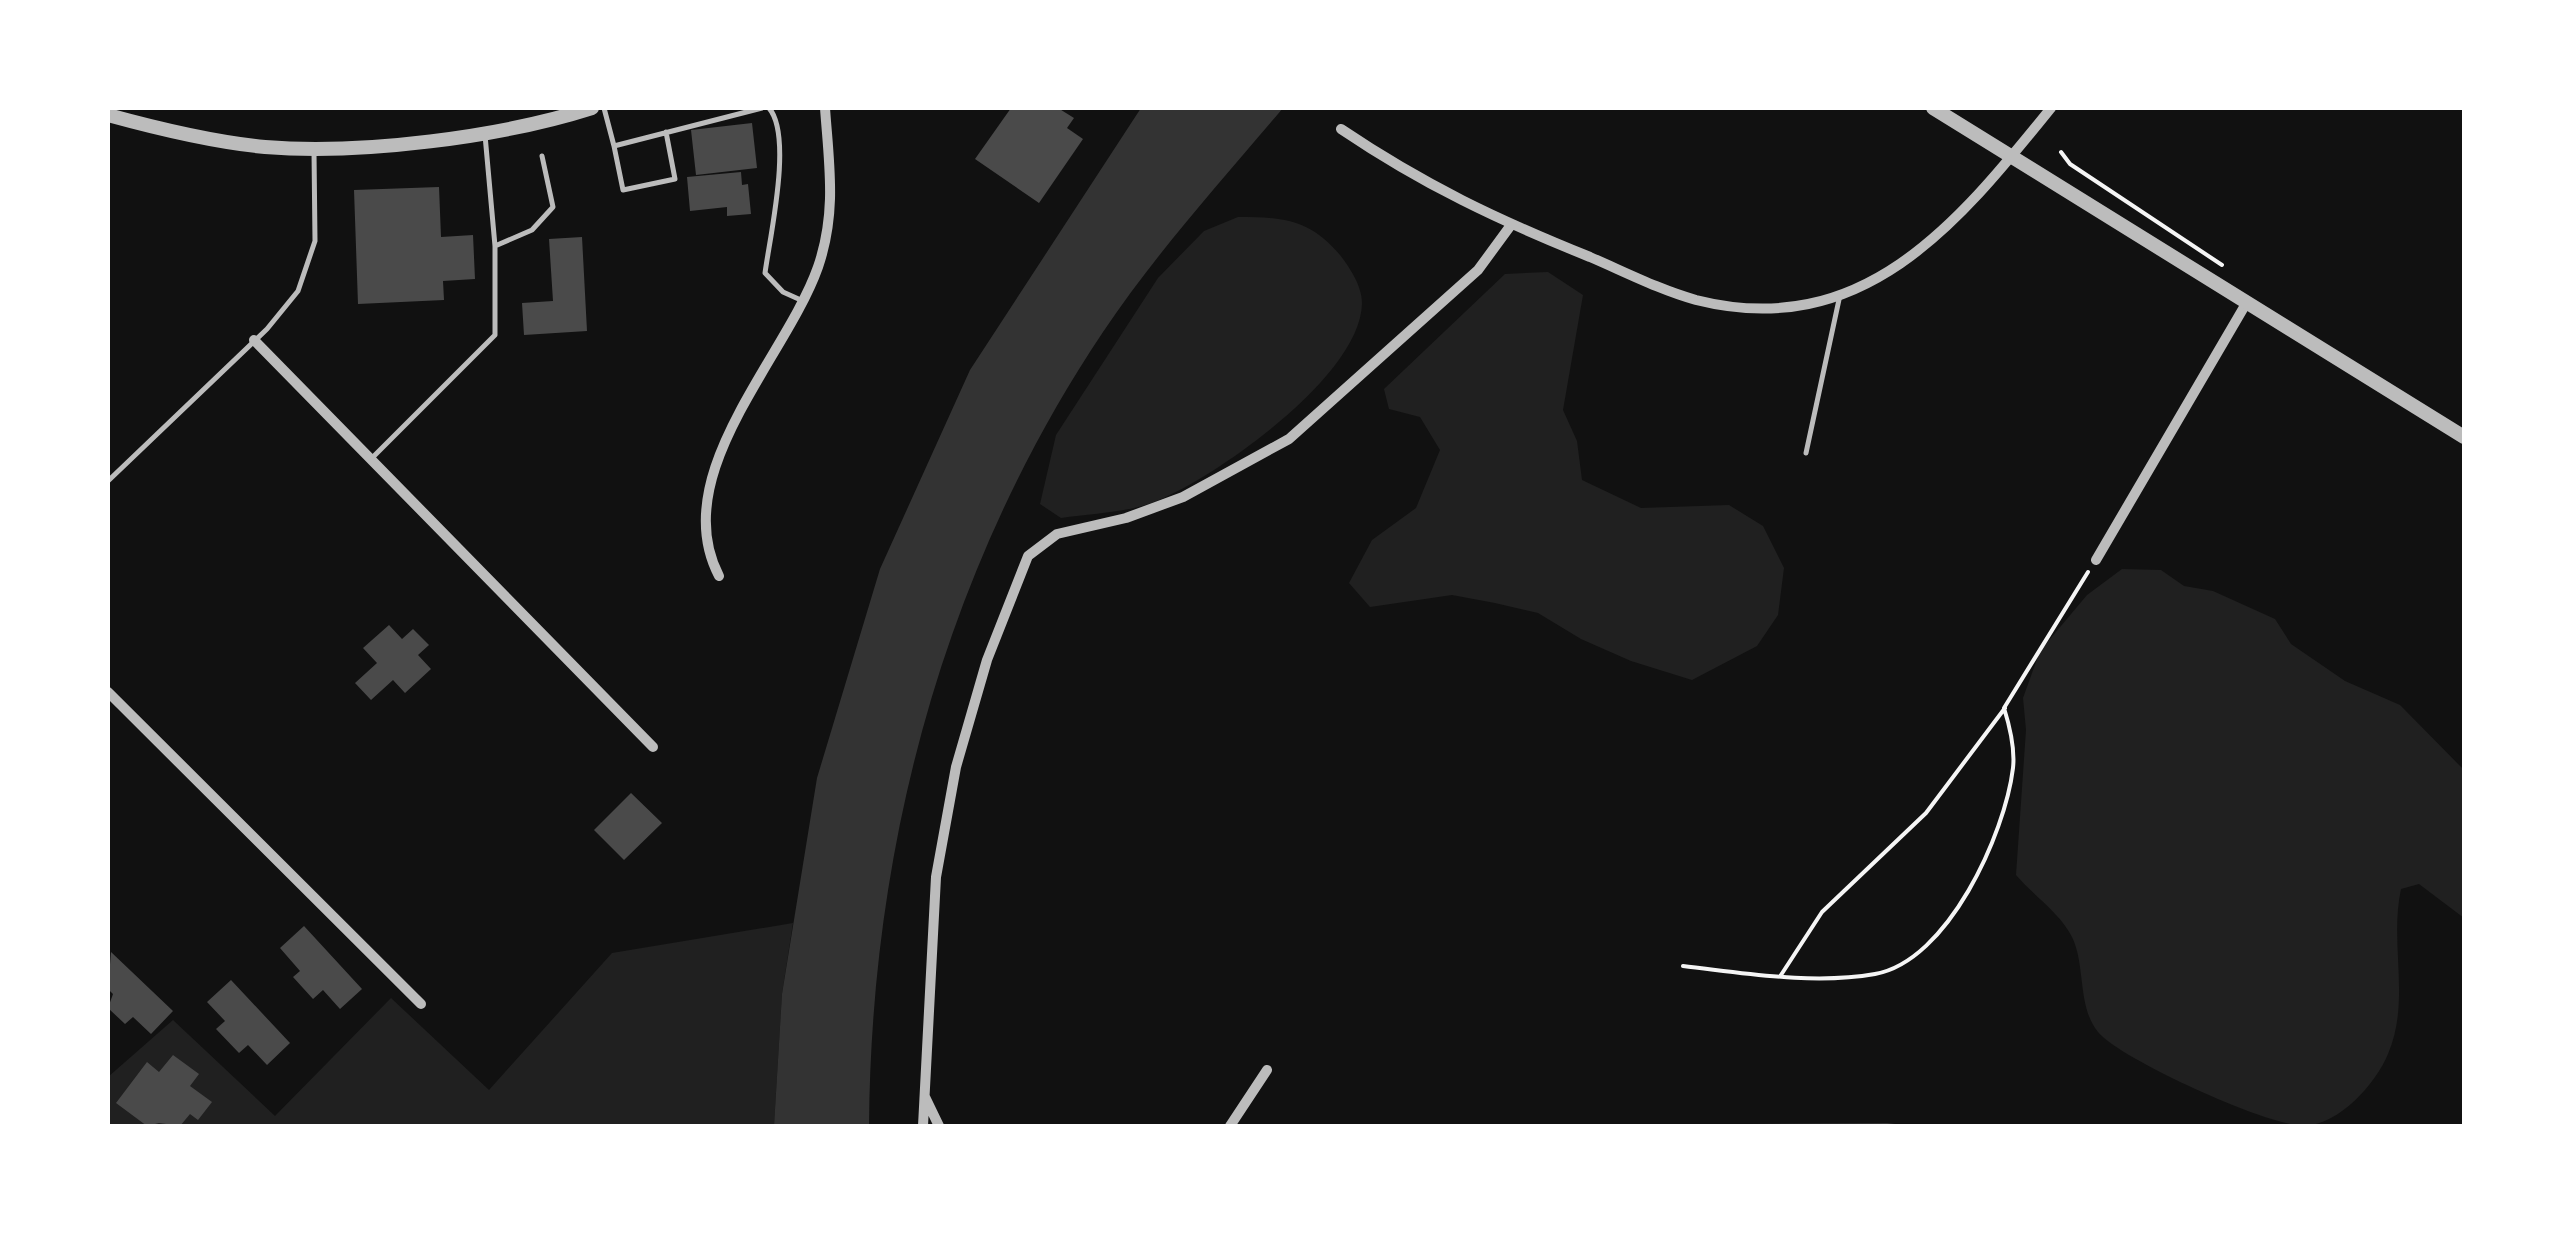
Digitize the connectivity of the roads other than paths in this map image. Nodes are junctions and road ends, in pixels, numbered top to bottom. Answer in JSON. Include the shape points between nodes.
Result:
{"nodes":[{"id":1,"x":592,"y":108,"type":"edge"},
{"id":2,"x":604,"y":108,"type":"edge"},
{"id":3,"x":765,"y":108,"type":"edge"},
{"id":4,"x":825,"y":108,"type":"edge"},
{"id":5,"x":1933,"y":108,"type":"edge"},
{"id":6,"x":2052,"y":108,"type":"edge"},
{"id":7,"x":108,"y":115,"type":"edge"},
{"id":8,"x":1342,"y":129,"type":"dead end"},
{"id":9,"x":485,"y":132,"type":"junction"},
{"id":10,"x":666,"y":132,"type":"junction"},
{"id":11,"x":614,"y":146,"type":"junction"},
{"id":12,"x":314,"y":148,"type":"junction"},
{"id":13,"x":2014,"y":154,"type":"junction"},
{"id":14,"x":542,"y":156,"type":"dead end"},
{"id":15,"x":1511,"y":225,"type":"junction"},
{"id":16,"x":495,"y":246,"type":"junction"},
{"id":17,"x":1840,"y":295,"type":"junction"},
{"id":18,"x":803,"y":301,"type":"junction"},
{"id":19,"x":2247,"y":302,"type":"junction"},
{"id":20,"x":254,"y":340,"type":"junction"},
{"id":21,"x":2464,"y":437,"type":"edge"},
{"id":22,"x":1806,"y":452,"type":"dead end"},
{"id":23,"x":370,"y":460,"type":"junction"},
{"id":24,"x":108,"y":481,"type":"edge"},
{"id":25,"x":2096,"y":560,"type":"road end"},
{"id":26,"x":720,"y":576,"type":"dead end"},
{"id":27,"x":108,"y":692,"type":"edge"},
{"id":28,"x":653,"y":747,"type":"dead end"},
{"id":29,"x":421,"y":1004,"type":"dead end"},
{"id":30,"x":1267,"y":1070,"type":"dead end"},
{"id":31,"x":924,"y":1096,"type":"junction"},
{"id":32,"x":923,"y":1126,"type":"edge"},
{"id":33,"x":939,"y":1126,"type":"edge"},
{"id":34,"x":1230,"y":1126,"type":"edge"}],
"edges":[{"from":1,"to":9,"type":"street"},
{"from":2,"to":11,"type":"lane"},
{"from":3,"to":10,"type":"lane"},
{"from":3,"to":18,"type":"lane","via":[[776,116],[780,154],[766,273]]},
{"from":4,"to":18,"type":"street","via":[[831,209]]},
{"from":5,"to":13,"type":"street"},
{"from":6,"to":13,"type":"street"},
{"from":7,"to":12,"type":"street","via":[[176,133]]},
{"from":8,"to":15,"type":"street","via":[[1411,176]]},
{"from":9,"to":12,"type":"street"},
{"from":9,"to":16,"type":"lane"},
{"from":10,"to":11,"type":"lane"},
{"from":10,"to":11,"type":"lane","via":[[674,179],[623,190]]},
{"from":12,"to":20,"type":"lane","via":[[310,266],[298,291]]},
{"from":13,"to":17,"type":"street","via":[[1918,254]]},
{"from":13,"to":19,"type":"street"},
{"from":14,"to":16,"type":"lane","via":[[553,207],[532,230]]},
{"from":15,"to":17,"type":"street","via":[[1695,299],[1768,307]]},
{"from":15,"to":31,"type":"street","via":[[1478,270],[1289,439],[1183,497],[1057,534],[1028,556],[987,660],[956,767],[936,877]]},
{"from":16,"to":23,"type":"lane","via":[[495,335]]},
{"from":17,"to":22,"type":"lane"},
{"from":18,"to":26,"type":"street","via":[[722,452],[704,524]]},
{"from":19,"to":21,"type":"street"},
{"from":19,"to":25,"type":"street"},
{"from":20,"to":23,"type":"street"},
{"from":20,"to":24,"type":"lane"},
{"from":23,"to":28,"type":"street"},
{"from":27,"to":29,"type":"street"},
{"from":30,"to":34,"type":"street"},
{"from":31,"to":32,"type":"street"},
{"from":31,"to":33,"type":"street"}]}
